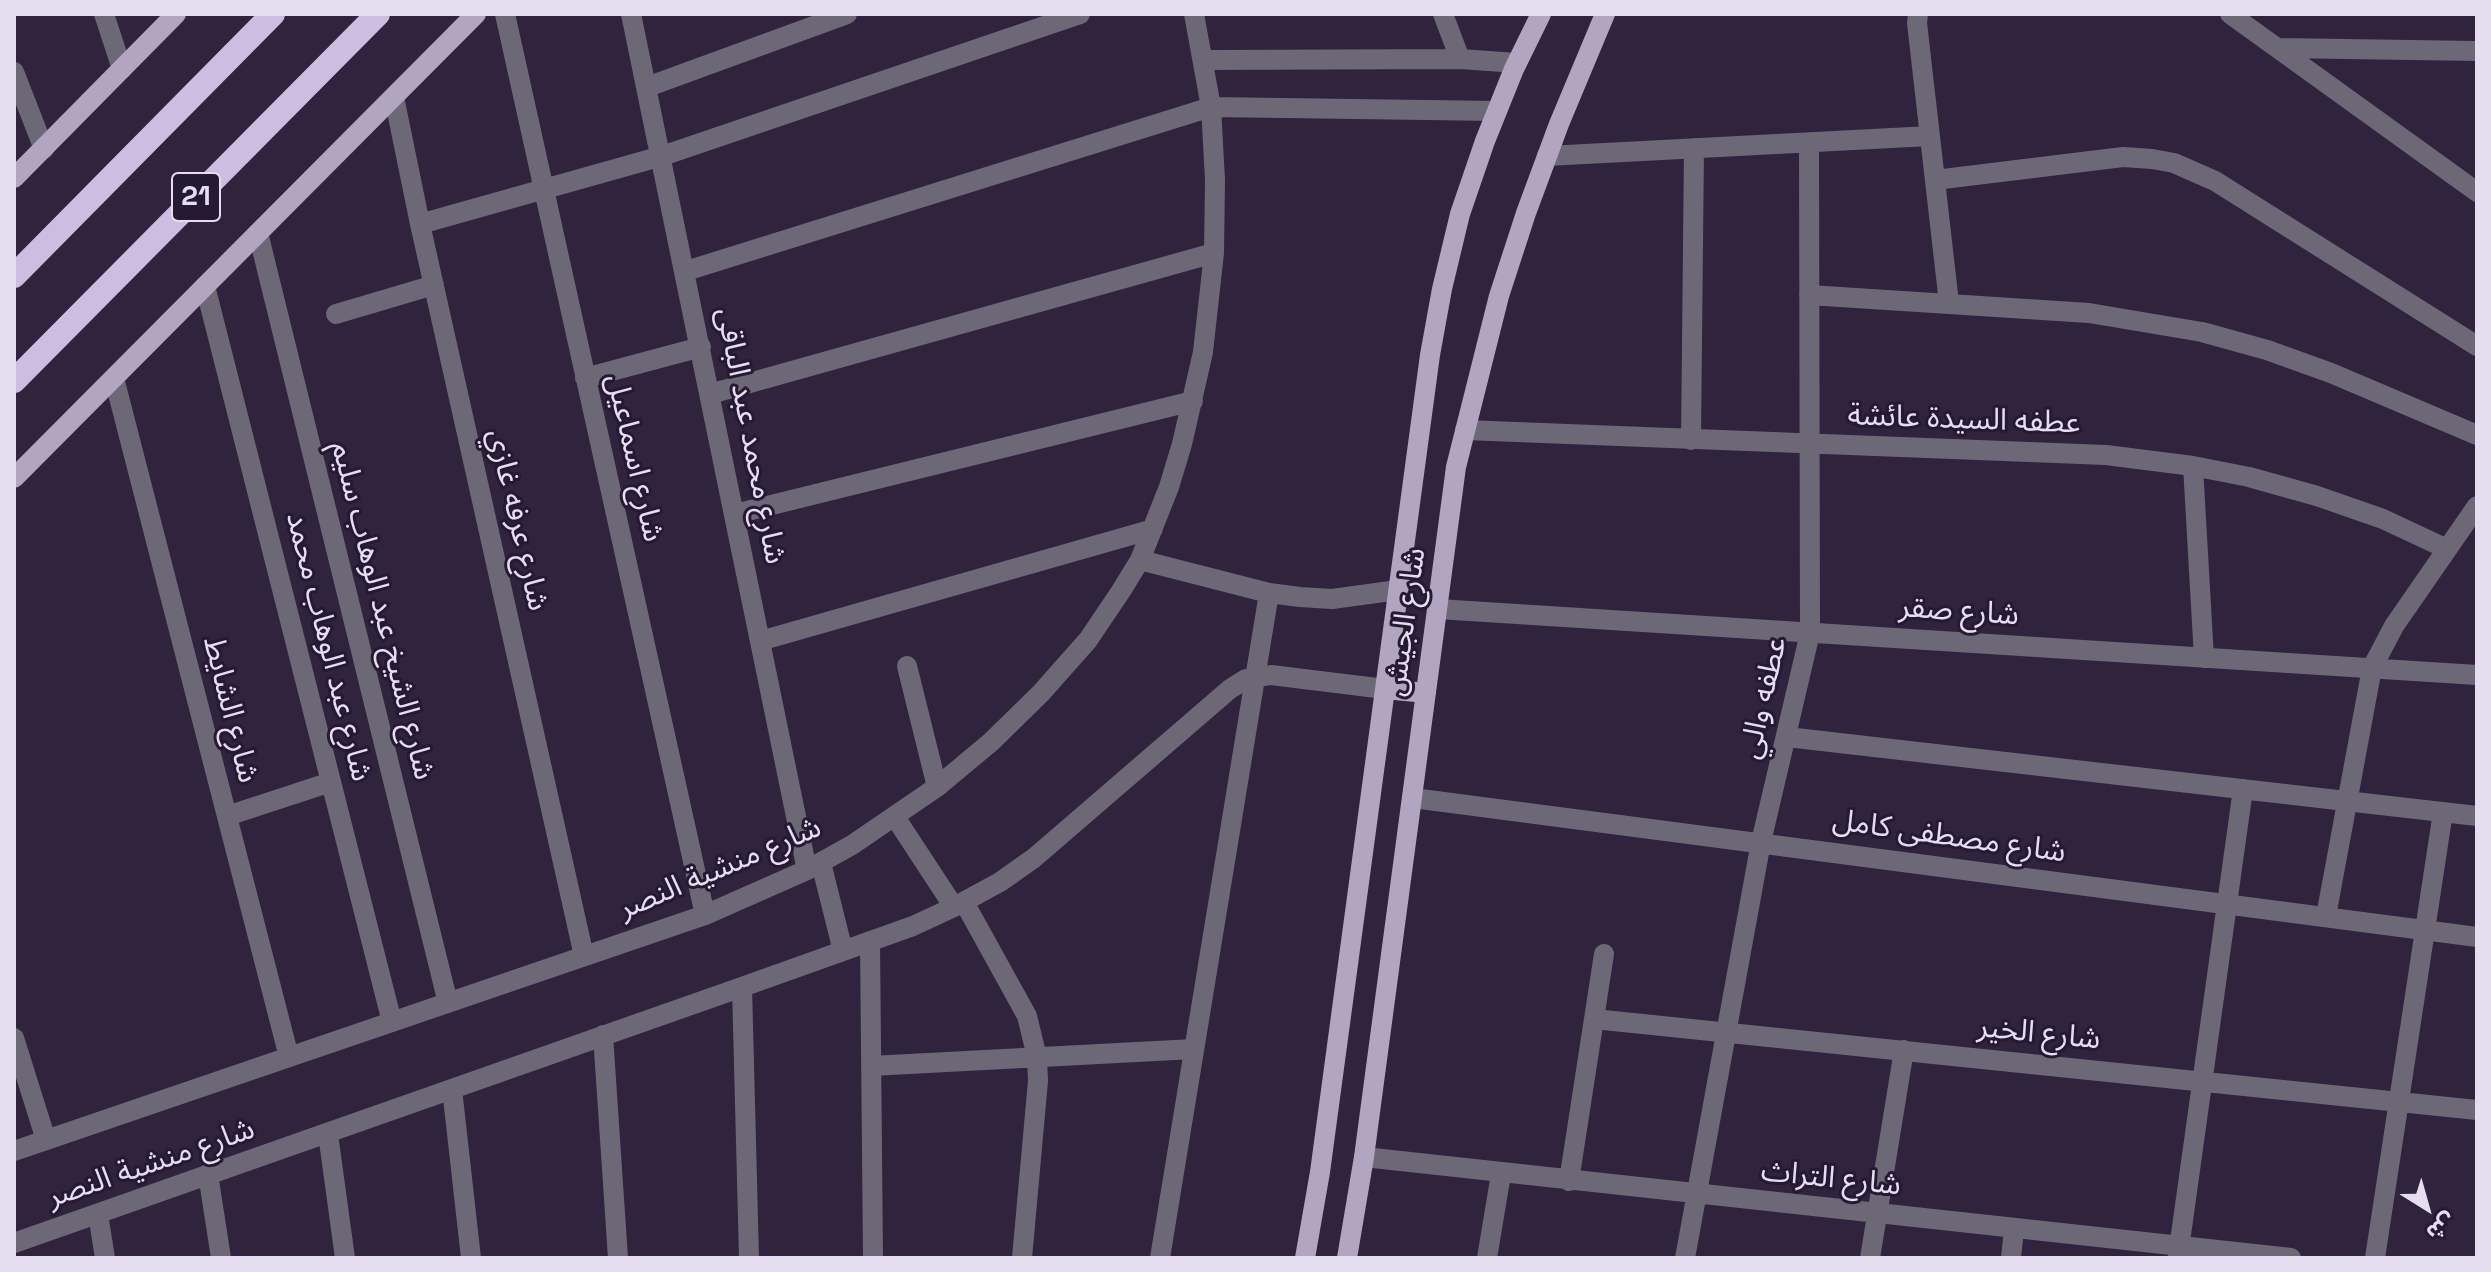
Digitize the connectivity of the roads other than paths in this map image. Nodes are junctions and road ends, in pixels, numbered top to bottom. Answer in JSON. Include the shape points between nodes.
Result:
{"nodes":[{"id":1,"x":104,"y":14,"type":"edge"},
{"id":2,"x":176,"y":14,"type":"edge"},
{"id":3,"x":273,"y":14,"type":"edge"},
{"id":4,"x":378,"y":14,"type":"edge"},
{"id":5,"x":476,"y":14,"type":"edge"},
{"id":6,"x":505,"y":14,"type":"edge"},
{"id":7,"x":631,"y":14,"type":"edge"},
{"id":8,"x":847,"y":14,"type":"edge"},
{"id":9,"x":1080,"y":14,"type":"edge"},
{"id":10,"x":1194,"y":14,"type":"edge"},
{"id":11,"x":1443,"y":14,"type":"edge"},
{"id":12,"x":1541,"y":14,"type":"edge"},
{"id":13,"x":1605,"y":14,"type":"edge"},
{"id":14,"x":1918,"y":14,"type":"edge"},
{"id":15,"x":2230,"y":14,"type":"edge"},
{"id":16,"x":2280,"y":48,"type":"junction"},
{"id":17,"x":2477,"y":51,"type":"edge"},
{"id":18,"x":1460,"y":59,"type":"junction"},
{"id":19,"x":1204,"y":60,"type":"junction"},
{"id":20,"x":1517,"y":63,"type":"junction"},
{"id":21,"x":122,"y":69,"type":"junction"},
{"id":22,"x":14,"y":72,"type":"edge"},
{"id":23,"x":647,"y":87,"type":"junction"},
{"id":24,"x":394,"y":97,"type":"junction"},
{"id":25,"x":1211,"y":107,"type":"junction"},
{"id":26,"x":1497,"y":111,"type":"junction"},
{"id":27,"x":1930,"y":136,"type":"junction"},
{"id":28,"x":1809,"y":143,"type":"junction"},
{"id":29,"x":1694,"y":148,"type":"junction"},
{"id":30,"x":44,"y":149,"type":"junction"},
{"id":31,"x":662,"y":156,"type":"junction"},
{"id":32,"x":1547,"y":156,"type":"junction"},
{"id":33,"x":14,"y":178,"type":"edge"},
{"id":34,"x":1935,"y":180,"type":"junction"},
{"id":35,"x":544,"y":190,"type":"junction"},
{"id":36,"x":2477,"y":192,"type":"edge"},
{"id":37,"x":420,"y":224,"type":"junction"},
{"id":38,"x":258,"y":233,"type":"junction"},
{"id":39,"x":1214,"y":253,"type":"junction"},
{"id":40,"x":686,"y":271,"type":"junction"},
{"id":41,"x":14,"y":276,"type":"edge"},
{"id":42,"x":434,"y":285,"type":"junction"},
{"id":43,"x":205,"y":286,"type":"junction"},
{"id":44,"x":1809,"y":295,"type":"junction"},
{"id":45,"x":1949,"y":303,"type":"junction"},
{"id":46,"x":336,"y":314,"type":"dead end"},
{"id":47,"x":2477,"y":346,"type":"edge"},
{"id":48,"x":701,"y":347,"type":"junction"},
{"id":49,"x":114,"y":378,"type":"junction"},
{"id":50,"x":585,"y":378,"type":"junction"},
{"id":51,"x":14,"y":381,"type":"edge"},
{"id":52,"x":710,"y":394,"type":"junction"},
{"id":53,"x":1193,"y":401,"type":"junction"},
{"id":54,"x":1465,"y":430,"type":"junction"},
{"id":55,"x":2477,"y":435,"type":"edge"},
{"id":56,"x":1691,"y":440,"type":"junction"},
{"id":57,"x":1810,"y":445,"type":"junction"},
{"id":58,"x":2193,"y":466,"type":"junction"},
{"id":59,"x":14,"y":478,"type":"edge"},
{"id":60,"x":2477,"y":506,"type":"edge"},
{"id":61,"x":735,"y":514,"type":"junction"},
{"id":62,"x":1153,"y":529,"type":"junction"},
{"id":63,"x":2447,"y":549,"type":"junction"},
{"id":64,"x":1140,"y":560,"type":"junction"},
{"id":65,"x":1398,"y":590,"type":"junction"},
{"id":66,"x":1269,"y":593,"type":"junction"},
{"id":67,"x":1438,"y":609,"type":"junction"},
{"id":68,"x":1810,"y":633,"type":"junction"},
{"id":69,"x":760,"y":641,"type":"junction"},
{"id":70,"x":2204,"y":658,"type":"junction"},
{"id":71,"x":907,"y":666,"type":"dead end"},
{"id":72,"x":2372,"y":668,"type":"junction"},
{"id":73,"x":2477,"y":675,"type":"edge"},
{"id":74,"x":1255,"y":676,"type":"junction"},
{"id":75,"x":1385,"y":689,"type":"junction"},
{"id":76,"x":1426,"y":693,"type":"junction"},
{"id":77,"x":1787,"y":737,"type":"junction"},
{"id":78,"x":331,"y":782,"type":"junction"},
{"id":79,"x":937,"y":787,"type":"junction"},
{"id":80,"x":2243,"y":789,"type":"junction"},
{"id":81,"x":1413,"y":798,"type":"junction"},
{"id":82,"x":2347,"y":801,"type":"junction"},
{"id":83,"x":2443,"y":812,"type":"junction"},
{"id":84,"x":227,"y":816,"type":"junction"},
{"id":85,"x":2477,"y":816,"type":"edge"},
{"id":86,"x":895,"y":817,"type":"junction"},
{"id":87,"x":1761,"y":842,"type":"junction"},
{"id":88,"x":814,"y":866,"type":"junction"},
{"id":89,"x":2227,"y":904,"type":"junction"},
{"id":90,"x":959,"y":905,"type":"junction"},
{"id":91,"x":705,"y":915,"type":"junction"},
{"id":92,"x":2326,"y":916,"type":"junction"},
{"id":93,"x":2424,"y":930,"type":"junction"},
{"id":94,"x":2477,"y":937,"type":"edge"},
{"id":95,"x":870,"y":941,"type":"junction"},
{"id":96,"x":843,"y":951,"type":"junction"},
{"id":97,"x":1604,"y":954,"type":"dead end"},
{"id":98,"x":584,"y":956,"type":"junction"},
{"id":99,"x":742,"y":987,"type":"junction"},
{"id":100,"x":448,"y":1003,"type":"junction"},
{"id":101,"x":1594,"y":1019,"type":"junction"},
{"id":102,"x":392,"y":1022,"type":"junction"},
{"id":103,"x":1726,"y":1032,"type":"junction"},
{"id":104,"x":603,"y":1035,"type":"junction"},
{"id":105,"x":14,"y":1038,"type":"edge"},
{"id":106,"x":1194,"y":1049,"type":"junction"},
{"id":107,"x":1904,"y":1050,"type":"junction"},
{"id":108,"x":289,"y":1057,"type":"junction"},
{"id":109,"x":1037,"y":1057,"type":"junction"},
{"id":110,"x":871,"y":1066,"type":"junction"},
{"id":111,"x":2202,"y":1081,"type":"junction"},
{"id":112,"x":452,"y":1089,"type":"junction"},
{"id":113,"x":2398,"y":1102,"type":"junction"},
{"id":114,"x":2477,"y":1110,"type":"edge"},
{"id":115,"x":328,"y":1134,"type":"junction"},
{"id":116,"x":46,"y":1140,"type":"junction"},
{"id":117,"x":14,"y":1151,"type":"edge"},
{"id":118,"x":1364,"y":1157,"type":"junction"},
{"id":119,"x":208,"y":1174,"type":"junction"},
{"id":120,"x":1501,"y":1174,"type":"junction"},
{"id":121,"x":1569,"y":1181,"type":"junction"},
{"id":122,"x":1696,"y":1194,"type":"junction"},
{"id":123,"x":98,"y":1214,"type":"junction"},
{"id":124,"x":1877,"y":1214,"type":"junction"},
{"id":125,"x":2014,"y":1229,"type":"junction"},
{"id":126,"x":14,"y":1243,"type":"edge"},
{"id":127,"x":2179,"y":1252,"type":"edge"},
{"id":128,"x":105,"y":1258,"type":"edge"},
{"id":129,"x":221,"y":1258,"type":"edge"},
{"id":130,"x":345,"y":1258,"type":"edge"},
{"id":131,"x":471,"y":1258,"type":"edge"},
{"id":132,"x":618,"y":1258,"type":"edge"},
{"id":133,"x":749,"y":1258,"type":"edge"},
{"id":134,"x":873,"y":1258,"type":"edge"},
{"id":135,"x":1022,"y":1258,"type":"edge"},
{"id":136,"x":1160,"y":1258,"type":"edge"},
{"id":137,"x":1305,"y":1258,"type":"edge"},
{"id":138,"x":1347,"y":1258,"type":"edge"},
{"id":139,"x":1487,"y":1258,"type":"edge"},
{"id":140,"x":1685,"y":1258,"type":"edge"},
{"id":141,"x":1870,"y":1258,"type":"edge"},
{"id":142,"x":2011,"y":1258,"type":"edge"},
{"id":143,"x":2291,"y":1258,"type":"edge"},
{"id":144,"x":2375,"y":1258,"type":"edge"}],
"edges":[{"from":1,"to":21,"type":"street"},
{"from":2,"to":21,"type":"main road"},
{"from":3,"to":41,"type":"highway","number":"21"},
{"from":4,"to":51,"type":"highway","number":"21"},
{"from":5,"to":24,"type":"main road"},
{"from":6,"to":35,"type":"street","name":"شارع اسماعيل"},
{"from":7,"to":23,"type":"street","name":"شارع محمد عبد الباقى"},
{"from":8,"to":23,"type":"street"},
{"from":9,"to":31,"type":"street"},
{"from":10,"to":19,"type":"street","name":"شارع منشية النصر"},
{"from":11,"to":18,"type":"street"},
{"from":12,"to":20,"type":"main road","name":"شارع الجيش"},
{"from":13,"to":32,"type":"main road","name":"شارع الجيش"},
{"from":14,"to":27,"type":"street"},
{"from":15,"to":16,"type":"street"},
{"from":16,"to":17,"type":"street"},
{"from":16,"to":36,"type":"street"},
{"from":18,"to":19,"type":"street"},
{"from":18,"to":20,"type":"street"},
{"from":19,"to":25,"type":"street","name":"شارع منشية النصر"},
{"from":20,"to":26,"type":"main road","name":"شارع الجيش"},
{"from":21,"to":30,"type":"main road"},
{"from":22,"to":30,"type":"street"},
{"from":23,"to":31,"type":"street","name":"شارع محمد عبد الباقى"},
{"from":24,"to":37,"type":"street","name":"شارع عرفه غازي"},
{"from":24,"to":38,"type":"main road"},
{"from":25,"to":26,"type":"street"},
{"from":25,"to":39,"type":"street","name":"شارع منشية النصر"},
{"from":25,"to":40,"type":"street"},
{"from":26,"to":65,"type":"main road","name":"شارع الجيش","via":[[1460,214],[1442,289]]},
{"from":27,"to":28,"type":"street"},
{"from":27,"to":34,"type":"street"},
{"from":28,"to":29,"type":"street"},
{"from":28,"to":44,"type":"street","name":"عطفه والي"},
{"from":29,"to":32,"type":"street"},
{"from":29,"to":56,"type":"street"},
{"from":30,"to":33,"type":"main road"},
{"from":31,"to":35,"type":"street"},
{"from":31,"to":40,"type":"street","name":"شارع محمد عبد الباقى"},
{"from":32,"to":54,"type":"main road","name":"شارع الجيش","via":[[1499,296]]},
{"from":34,"to":45,"type":"street"},
{"from":34,"to":47,"type":"street","via":[[2123,157],[2174,163],[2215,181]]},
{"from":35,"to":37,"type":"street"},
{"from":35,"to":50,"type":"street","name":"شارع اسماعيل"},
{"from":37,"to":42,"type":"street","name":"شارع عرفه غازي"},
{"from":38,"to":43,"type":"main road"},
{"from":38,"to":100,"type":"street","name":"شارع الشيخ عبد الوهاب سليم"},
{"from":39,"to":52,"type":"street"},
{"from":39,"to":53,"type":"street","name":"شارع منشية النصر"},
{"from":40,"to":48,"type":"street","name":"شارع محمد عبد الباقى"},
{"from":42,"to":46,"type":"street"},
{"from":42,"to":98,"type":"street","name":"شارع عرفه غازي"},
{"from":43,"to":49,"type":"main road"},
{"from":43,"to":78,"type":"street","name":"شارع عبد الوهاب محمد"},
{"from":44,"to":45,"type":"street"},
{"from":44,"to":57,"type":"street","name":"عطفه والي"},
{"from":45,"to":55,"type":"street","via":[[2089,313],[2202,332],[2331,373]]},
{"from":48,"to":50,"type":"street"},
{"from":48,"to":52,"type":"street","name":"شارع محمد عبد الباقى"},
{"from":49,"to":59,"type":"main road"},
{"from":49,"to":84,"type":"street","name":"شارع الشايط"},
{"from":50,"to":91,"type":"street","name":"شارع اسماعيل"},
{"from":52,"to":61,"type":"street","name":"شارع محمد عبد الباقى"},
{"from":53,"to":61,"type":"street"},
{"from":53,"to":62,"type":"street","name":"شارع منشية النصر"},
{"from":54,"to":56,"type":"street","name":"عطفه السيدة عائشة"},
{"from":54,"to":67,"type":"main road","name":"شارع الجيش"},
{"from":56,"to":57,"type":"street","name":"عطفه السيدة عائشة"},
{"from":57,"to":58,"type":"street","name":"عطفه السيدة عائشة","via":[[2106,455]]},
{"from":57,"to":68,"type":"street","name":"عطفه والي"},
{"from":58,"to":63,"type":"street","name":"عطفه السيدة عائشة","via":[[2317,496]]},
{"from":58,"to":70,"type":"street"},
{"from":60,"to":63,"type":"street"},
{"from":61,"to":69,"type":"street","name":"شارع محمد عبد الباقى"},
{"from":62,"to":64,"type":"street","name":"شارع منشية النصر"},
{"from":62,"to":69,"type":"street"},
{"from":63,"to":72,"type":"street"},
{"from":64,"to":66,"type":"street"},
{"from":64,"to":79,"type":"street","name":"شارع منشية النصر","via":[[1088,640],[1041,693]]},
{"from":65,"to":66,"type":"street","via":[[1332,599]]},
{"from":65,"to":75,"type":"main road","name":"شارع الجيش"},
{"from":66,"to":74,"type":"street"},
{"from":67,"to":68,"type":"street","name":"شارع صقر"},
{"from":67,"to":76,"type":"main road","name":"شارع الجيش"},
{"from":68,"to":70,"type":"street","name":"شارع صقر"},
{"from":68,"to":77,"type":"street","name":"عطفه والي"},
{"from":69,"to":88,"type":"street","name":"شارع محمد عبد الباقى"},
{"from":70,"to":72,"type":"street","name":"شارع صقر"},
{"from":71,"to":79,"type":"street"},
{"from":72,"to":73,"type":"street","name":"شارع صقر"},
{"from":72,"to":82,"type":"street"},
{"from":74,"to":75,"type":"street"},
{"from":74,"to":90,"type":"street","name":"شارع منشية النصر","via":[[1230,689],[1034,858]]},
{"from":74,"to":106,"type":"street"},
{"from":75,"to":76,"type":"main road"},
{"from":75,"to":137,"type":"main road","name":"شارع الجيش"},
{"from":76,"to":81,"type":"main road","name":"شارع الجيش"},
{"from":77,"to":80,"type":"street"},
{"from":77,"to":87,"type":"street","name":"عطفه والي"},
{"from":78,"to":84,"type":"street"},
{"from":78,"to":102,"type":"street","name":"شارع عبد الوهاب محمد"},
{"from":79,"to":86,"type":"street","name":"شارع منشية النصر"},
{"from":80,"to":82,"type":"street"},
{"from":80,"to":89,"type":"street"},
{"from":81,"to":87,"type":"street","name":"شارع مصطفى كامل"},
{"from":81,"to":118,"type":"main road","name":"شارع الجيش"},
{"from":82,"to":83,"type":"street"},
{"from":82,"to":92,"type":"street"},
{"from":83,"to":85,"type":"street"},
{"from":83,"to":93,"type":"street"},
{"from":84,"to":108,"type":"street","name":"شارع الشايط"},
{"from":86,"to":88,"type":"street","name":"شارع منشية النصر"},
{"from":86,"to":90,"type":"street"},
{"from":87,"to":89,"type":"street","name":"شارع مصطفى كامل"},
{"from":87,"to":103,"type":"street","name":"عطفه والي"},
{"from":88,"to":91,"type":"street","name":"شارع منشية النصر"},
{"from":88,"to":96,"type":"street","name":"شارع محمد عبد الباقى"},
{"from":89,"to":92,"type":"street","name":"شارع مصطفى كامل"},
{"from":89,"to":111,"type":"street"},
{"from":90,"to":95,"type":"street","name":"شارع منشية النصر"},
{"from":90,"to":109,"type":"street","via":[[1027,1016]]},
{"from":91,"to":98,"type":"street","name":"شارع منشية النصر"},
{"from":92,"to":93,"type":"street","name":"شارع مصطفى كامل"},
{"from":93,"to":94,"type":"street","name":"شارع مصطفى كامل"},
{"from":93,"to":113,"type":"street"},
{"from":95,"to":96,"type":"street","name":"شارع منشية النصر"},
{"from":95,"to":110,"type":"street"},
{"from":96,"to":99,"type":"street","name":"شارع منشية النصر"},
{"from":97,"to":101,"type":"street"},
{"from":98,"to":100,"type":"street","name":"شارع منشية النصر"},
{"from":99,"to":104,"type":"street","name":"شارع منشية النصر"},
{"from":99,"to":133,"type":"street"},
{"from":100,"to":102,"type":"street","name":"شارع منشية النصر"},
{"from":101,"to":103,"type":"street","name":"شارع الخير"},
{"from":101,"to":121,"type":"street"},
{"from":102,"to":108,"type":"street","name":"شارع منشية النصر"},
{"from":103,"to":107,"type":"street","name":"شارع الخير"},
{"from":103,"to":122,"type":"street","name":"عطفه والي"},
{"from":104,"to":112,"type":"street","name":"شارع منشية النصر"},
{"from":104,"to":132,"type":"street"},
{"from":105,"to":116,"type":"street"},
{"from":106,"to":109,"type":"street"},
{"from":106,"to":136,"type":"street"},
{"from":107,"to":111,"type":"street","name":"شارع الخير"},
{"from":107,"to":124,"type":"street"},
{"from":108,"to":116,"type":"street","name":"شارع منشية النصر"},
{"from":109,"to":110,"type":"street"},
{"from":109,"to":135,"type":"street"},
{"from":110,"to":134,"type":"street"},
{"from":111,"to":113,"type":"street","name":"شارع الخير"},
{"from":111,"to":127,"type":"street"},
{"from":112,"to":115,"type":"street","name":"شارع منشية النصر"},
{"from":112,"to":131,"type":"street"},
{"from":113,"to":114,"type":"street","name":"شارع الخير"},
{"from":113,"to":144,"type":"street"},
{"from":115,"to":119,"type":"street","name":"شارع منشية النصر"},
{"from":115,"to":130,"type":"street"},
{"from":116,"to":117,"type":"street","name":"شارع منشية النصر"},
{"from":118,"to":120,"type":"street","name":"شارع التراث"},
{"from":118,"to":138,"type":"main road","name":"شارع الجيش"},
{"from":119,"to":123,"type":"street","name":"شارع منشية النصر"},
{"from":119,"to":129,"type":"street"},
{"from":120,"to":121,"type":"street","name":"شارع التراث"},
{"from":120,"to":139,"type":"street"},
{"from":121,"to":122,"type":"street","name":"شارع التراث"},
{"from":122,"to":124,"type":"street","name":"شارع التراث"},
{"from":122,"to":140,"type":"street","name":"عطفه والي"},
{"from":123,"to":126,"type":"street","name":"شارع منشية النصر"},
{"from":123,"to":128,"type":"street"},
{"from":124,"to":125,"type":"street","name":"شارع التراث"},
{"from":124,"to":141,"type":"street"},
{"from":125,"to":127,"type":"street","name":"شارع التراث"},
{"from":125,"to":142,"type":"street"},
{"from":127,"to":143,"type":"street","name":"شارع التراث"}]}
